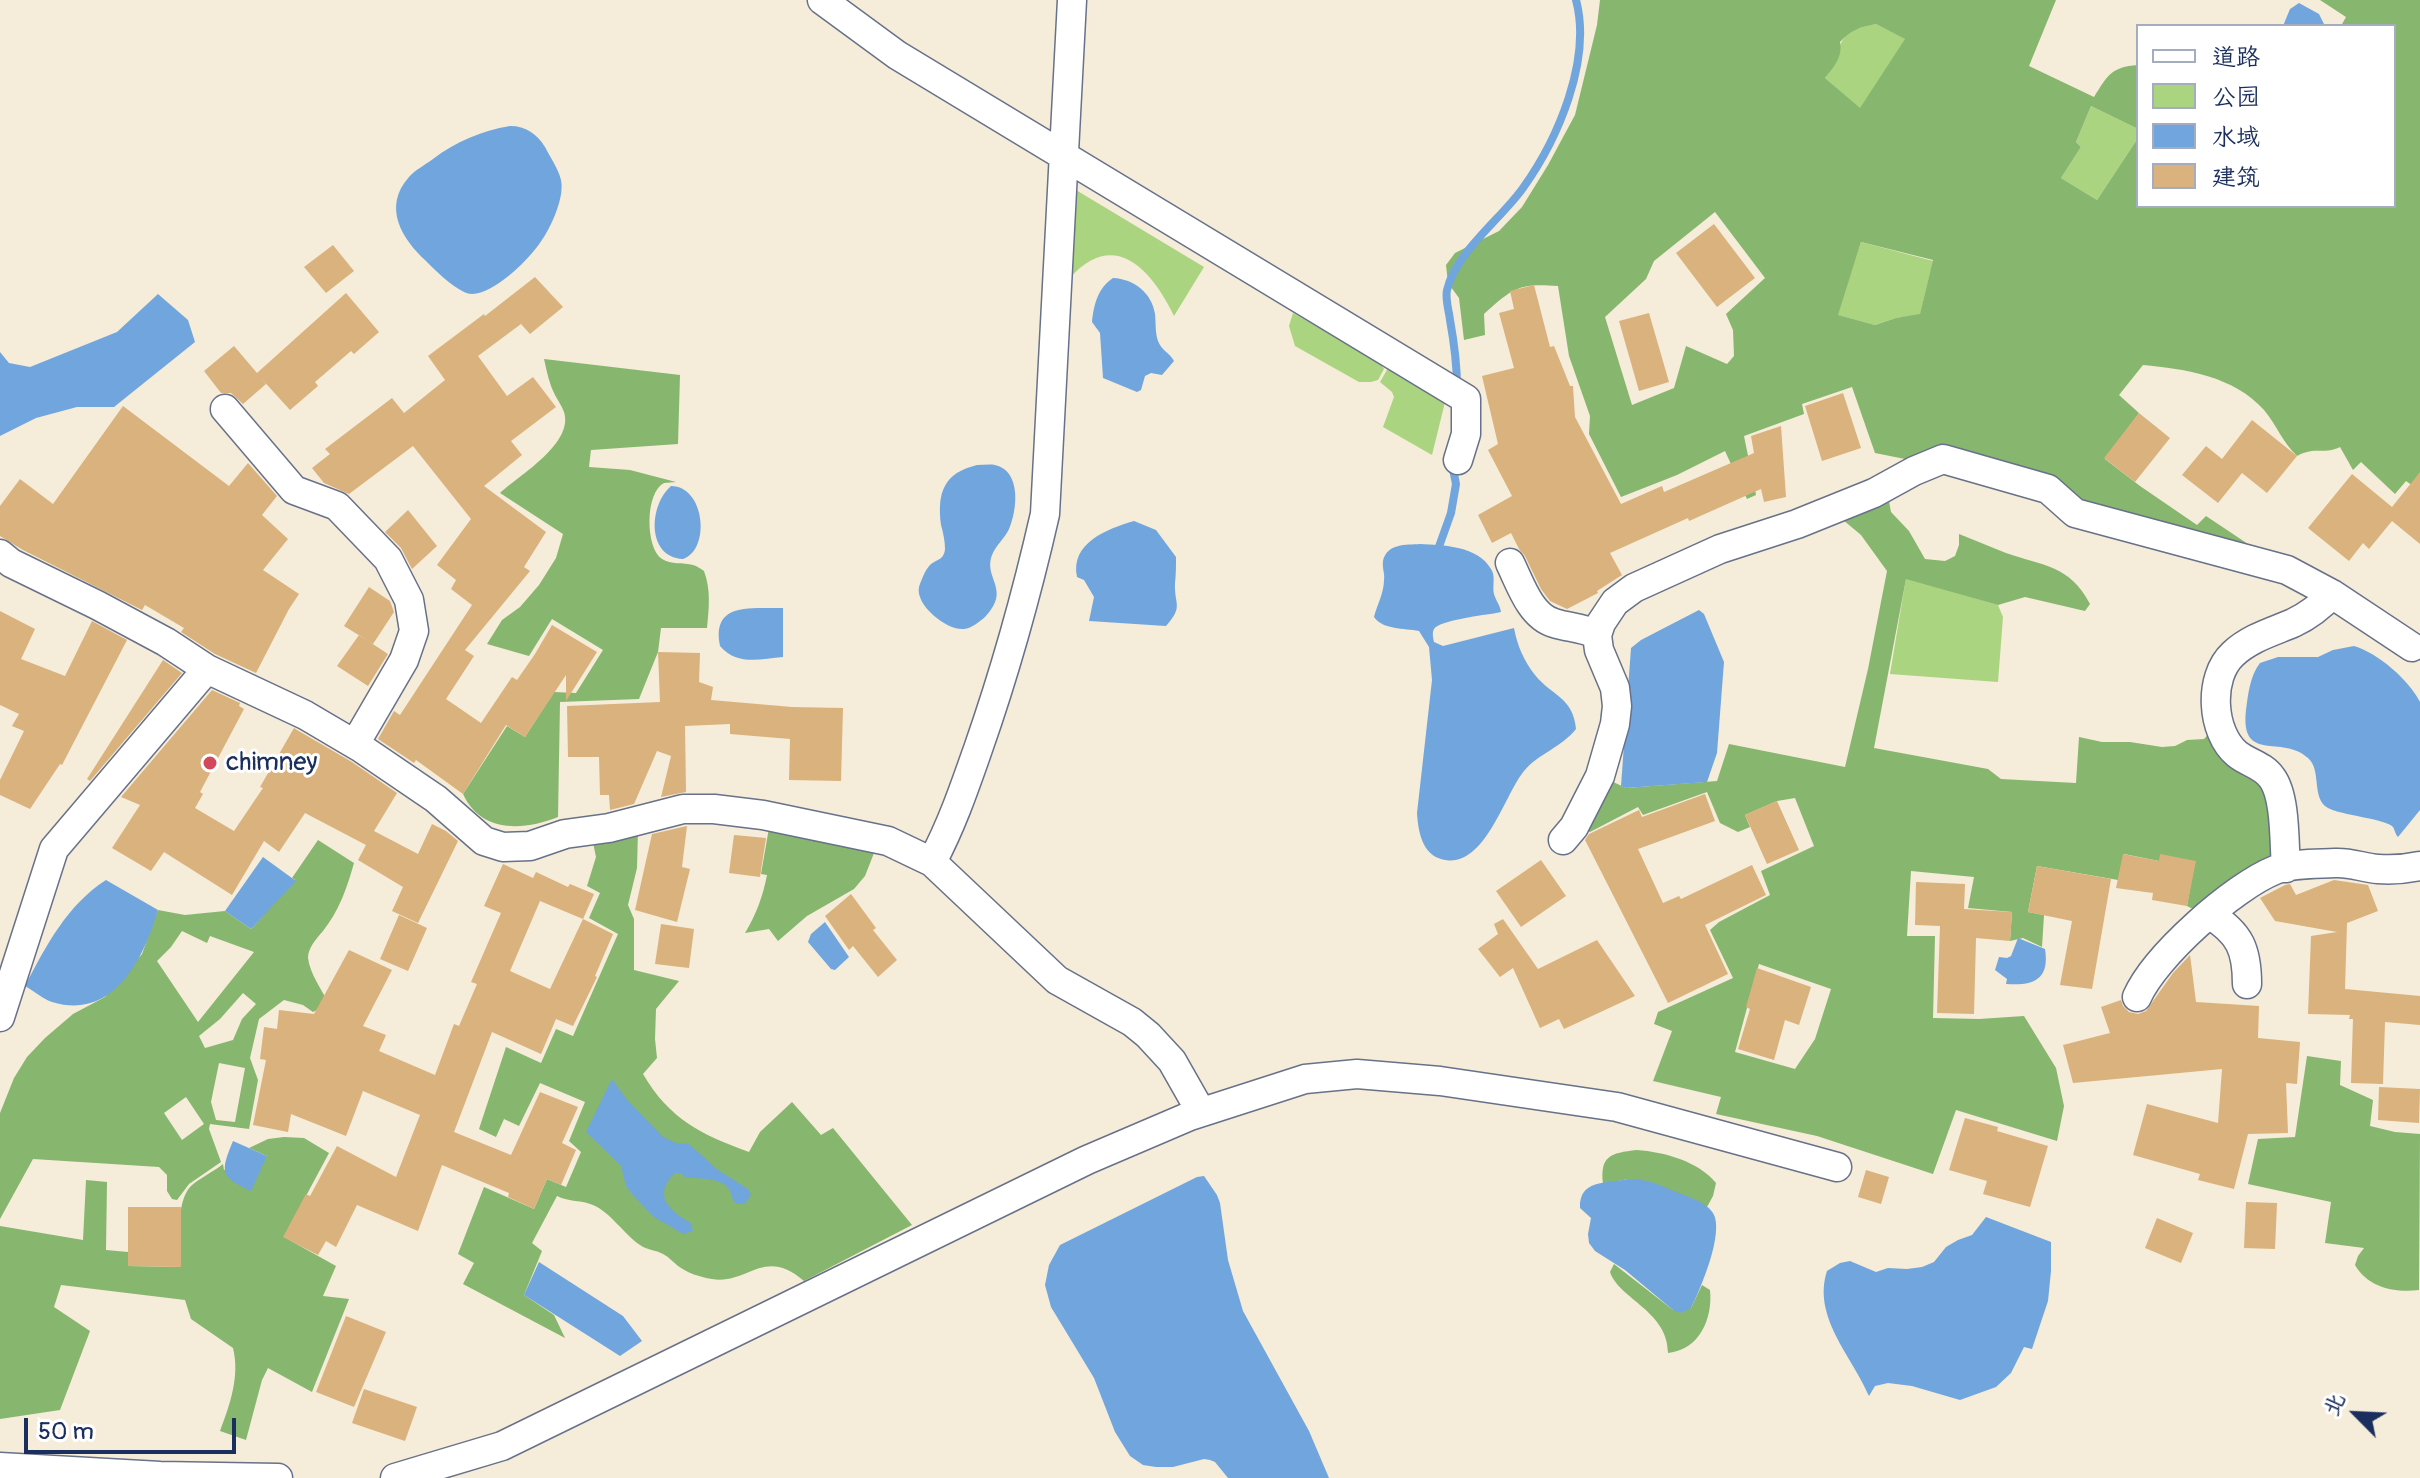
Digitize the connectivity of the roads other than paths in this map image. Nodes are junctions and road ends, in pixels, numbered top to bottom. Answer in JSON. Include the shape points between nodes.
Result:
{"nodes":[{"id":1,"x":822,"y":0,"type":"edge"},
{"id":2,"x":1072,"y":0,"type":"edge"},
{"id":3,"x":1063,"y":155,"type":"junction"},
{"id":4,"x":225,"y":409,"type":"dead end"},
{"id":5,"x":1458,"y":460,"type":"dead end"},
{"id":6,"x":0,"y":554,"type":"edge"},
{"id":7,"x":1510,"y":563,"type":"dead end"},
{"id":8,"x":2332,"y":594,"type":"junction"},
{"id":9,"x":1597,"y":635,"type":"junction"},
{"id":10,"x":2412,"y":647,"type":"dead end"},
{"id":11,"x":207,"y":669,"type":"junction"},
{"id":12,"x":355,"y":744,"type":"junction"},
{"id":13,"x":1563,"y":840,"type":"dead end"},
{"id":14,"x":932,"y":862,"type":"junction"},
{"id":15,"x":2420,"y":866,"type":"edge"},
{"id":16,"x":2286,"y":868,"type":"junction"},
{"id":17,"x":2210,"y":915,"type":"junction"},
{"id":18,"x":2247,"y":984,"type":"dead end"},
{"id":19,"x":2137,"y":997,"type":"dead end"},
{"id":20,"x":0,"y":1017,"type":"edge"},
{"id":21,"x":1201,"y":1112,"type":"junction"},
{"id":22,"x":1837,"y":1167,"type":"dead end"},
{"id":23,"x":0,"y":1467,"type":"edge"},
{"id":24,"x":278,"y":1478,"type":"edge"},
{"id":25,"x":395,"y":1478,"type":"edge"}],
"edges":[{"from":1,"to":3,"type":"street","via":[[897,55]]},
{"from":2,"to":3,"type":"street"},
{"from":3,"to":5,"type":"street","via":[[1466,399],[1466,434]]},
{"from":3,"to":14,"type":"street","via":[[1045,514],[991,714],[952,825]]},
{"from":4,"to":12,"type":"street","via":[[294,490],[337,506],[388,559],[409,600],[414,631],[404,660]]},
{"from":6,"to":11,"type":"street"},
{"from":7,"to":9,"type":"street","via":[[1533,607],[1546,620]]},
{"from":8,"to":9,"type":"street","via":[[2287,570],[2075,513],[2048,489],[1943,459],[1874,493],[1659,575],[1615,602]]},
{"from":8,"to":10,"type":"street"},
{"from":8,"to":16,"type":"street","via":[[2309,614],[2231,655],[2218,687],[2215,707],[2222,735],[2237,754],[2273,779],[2280,799]]},
{"from":9,"to":13,"type":"street","via":[[1615,688],[1615,724],[1600,776]]},
{"from":11,"to":12,"type":"street"},
{"from":11,"to":20,"type":"street","via":[[54,849]]},
{"from":12,"to":14,"type":"street","via":[[436,799],[484,841],[503,847],[530,846],[683,809],[714,809],[888,841]]},
{"from":14,"to":21,"type":"street","via":[[1057,980],[1148,1035],[1172,1061]]},
{"from":15,"to":16,"type":"street","via":[[2376,869],[2340,863]]},
{"from":16,"to":17,"type":"street","via":[[2252,883]]},
{"from":17,"to":18,"type":"street","via":[[2241,943]]},
{"from":17,"to":19,"type":"street","via":[[2159,961]]},
{"from":21,"to":22,"type":"street","via":[[1305,1079],[1357,1074],[1440,1081],[1617,1107]]},
{"from":21,"to":25,"type":"street","via":[[1073,1167],[502,1446]]},
{"from":23,"to":24,"type":"street"}]}
